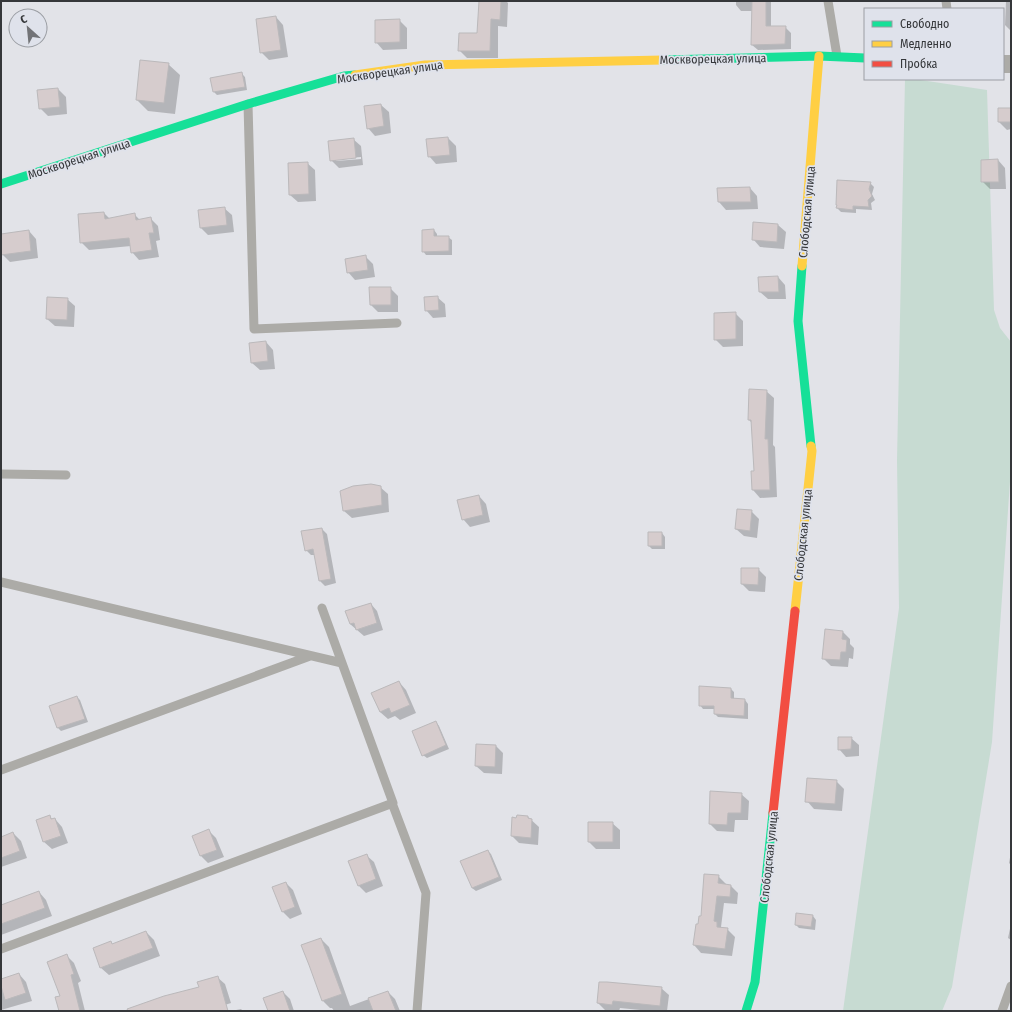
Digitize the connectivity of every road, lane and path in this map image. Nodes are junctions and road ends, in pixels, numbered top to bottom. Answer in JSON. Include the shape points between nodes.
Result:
{"nodes":[{"id":1,"x":828,"y":1,"type":"edge"},
{"id":2,"x":819,"y":56,"type":"junction"},
{"id":3,"x":837,"y":56,"type":"junction"},
{"id":4,"x":864,"y":58,"type":"edge"},
{"id":5,"x":248,"y":104,"type":"junction"},
{"id":6,"x":1,"y":184,"type":"edge"},
{"id":7,"x":397,"y":323,"type":"dead end"},
{"id":8,"x":1,"y":474,"type":"edge"},
{"id":9,"x":66,"y":475,"type":"dead end"},
{"id":10,"x":1,"y":582,"type":"edge"},
{"id":11,"x":322,"y":608,"type":"dead end"},
{"id":12,"x":310,"y":656,"type":"junction"},
{"id":13,"x":342,"y":663,"type":"junction"},
{"id":14,"x":1,"y":770,"type":"edge"},
{"id":15,"x":392,"y":803,"type":"junction"},
{"id":16,"x":1,"y":949,"type":"edge"},
{"id":17,"x":1011,"y":986,"type":"edge"},
{"id":18,"x":417,"y":1011,"type":"edge"},
{"id":19,"x":746,"y":1011,"type":"edge"},
{"id":20,"x":1002,"y":1011,"type":"edge"}],
"edges":[{"from":1,"to":3,"type":"lane"},
{"from":2,"to":3,"type":"street","name":"Москворецкая улица"},
{"from":2,"to":5,"type":"street","name":"Москворецкая улица","via":[[425,65],[344,76]]},
{"from":2,"to":19,"type":"street","name":"Слободская улица","via":[[798,321],[812,451],[755,982]]},
{"from":3,"to":4,"type":"street","name":"Москворецкая улица"},
{"from":5,"to":6,"type":"street","name":"Москворецкая улица"},
{"from":5,"to":7,"type":"lane","via":[[254,329]]},
{"from":8,"to":9,"type":"lane"},
{"from":10,"to":12,"type":"lane"},
{"from":11,"to":13,"type":"lane"},
{"from":12,"to":13,"type":"lane"},
{"from":12,"to":14,"type":"lane"},
{"from":13,"to":15,"type":"lane"},
{"from":15,"to":16,"type":"lane"},
{"from":15,"to":18,"type":"lane","via":[[426,893]]},
{"from":17,"to":20,"type":"lane"}]}
